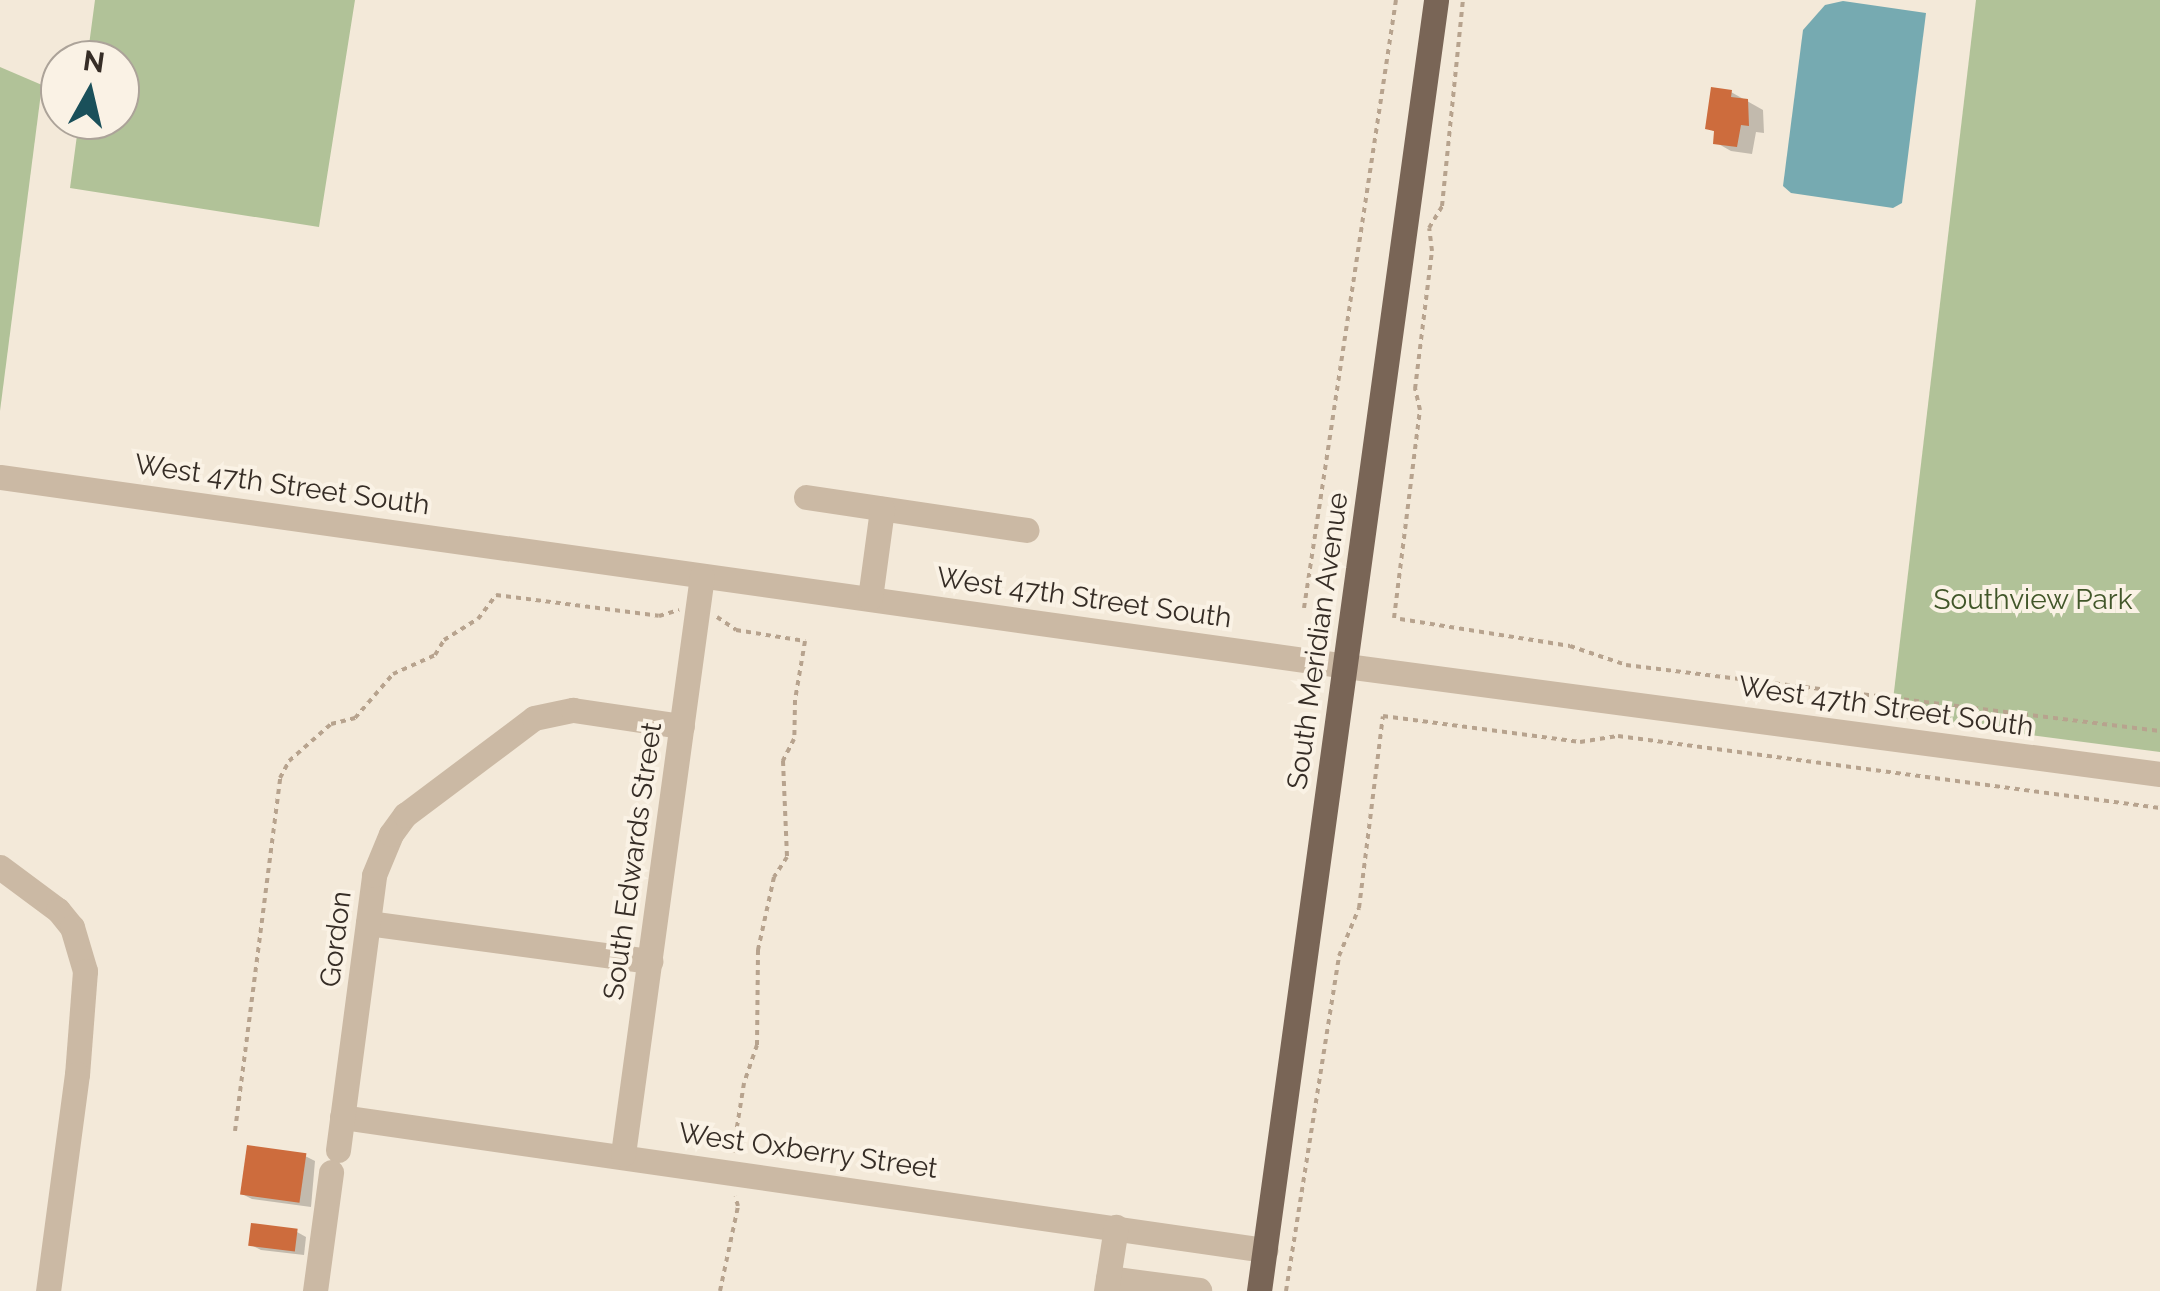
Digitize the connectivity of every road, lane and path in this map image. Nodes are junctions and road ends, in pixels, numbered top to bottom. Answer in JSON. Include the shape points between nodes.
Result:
{"nodes":[{"id":1,"x":1396,"y":0,"type":"edge"},
{"id":2,"x":1436,"y":0,"type":"edge"},
{"id":3,"x":1463,"y":0,"type":"edge"},
{"id":4,"x":0,"y":477,"type":"edge"},
{"id":5,"x":806,"y":498,"type":"dead end"},
{"id":6,"x":882,"y":509,"type":"junction"},
{"id":7,"x":1028,"y":530,"type":"dead end"},
{"id":8,"x":702,"y":576,"type":"junction"},
{"id":9,"x":870,"y":598,"type":"junction"},
{"id":10,"x":1304,"y":608,"type":"dead end"},
{"id":11,"x":697,"y":611,"type":"junction"},
{"id":12,"x":1346,"y":666,"type":"junction"},
{"id":13,"x":682,"y":726,"type":"junction"},
{"id":14,"x":2160,"y":731,"type":"edge"},
{"id":15,"x":2160,"y":774,"type":"edge"},
{"id":16,"x":2160,"y":808,"type":"edge"},
{"id":17,"x":0,"y":866,"type":"edge"},
{"id":18,"x":368,"y":922,"type":"junction"},
{"id":19,"x":650,"y":961,"type":"junction"},
{"id":20,"x":342,"y":1117,"type":"junction"},
{"id":21,"x":235,"y":1130,"type":"dead end"},
{"id":22,"x":624,"y":1154,"type":"junction"},
{"id":23,"x":733,"y":1171,"type":"junction"},
{"id":24,"x":1116,"y":1228,"type":"junction"},
{"id":25,"x":1264,"y":1250,"type":"junction"},
{"id":26,"x":1107,"y":1285,"type":"edge"},
{"id":27,"x":1199,"y":1290,"type":"edge"},
{"id":28,"x":48,"y":1291,"type":"edge"},
{"id":29,"x":314,"y":1291,"type":"edge"},
{"id":30,"x":720,"y":1291,"type":"edge"},
{"id":31,"x":1259,"y":1291,"type":"edge"},
{"id":32,"x":1286,"y":1291,"type":"edge"}],
"edges":[{"from":1,"to":10,"type":"path"},
{"from":2,"to":12,"type":"main road","name":"South Meridian Avenue"},
{"from":3,"to":14,"type":"path","via":[[1442,206],[1430,228],[1415,389],[1420,410],[1397,618],[1570,646],[1626,666]]},
{"from":4,"to":8,"type":"street","name":"West 47th Street South"},
{"from":5,"to":6,"type":"street"},
{"from":6,"to":7,"type":"street"},
{"from":6,"to":9,"type":"street"},
{"from":8,"to":9,"type":"street","name":"West 47th Street South"},
{"from":8,"to":11,"type":"street","name":"South Edwards Street"},
{"from":9,"to":12,"type":"street","name":"West 47th Street South"},
{"from":11,"to":13,"type":"street","name":"South Edwards Street"},
{"from":11,"to":21,"type":"path","via":[[659,616],[496,595],[436,655],[393,674],[355,718],[331,724],[289,761],[280,778]]},
{"from":11,"to":23,"type":"path","via":[[736,630],[805,641],[794,738],[784,761],[788,857],[774,876],[758,950],[757,1045],[744,1083]]},
{"from":12,"to":15,"type":"street","name":"West 47th Street South"},
{"from":12,"to":25,"type":"main road","name":"South Meridian Avenue"},
{"from":13,"to":18,"type":"street","name":"Gordon","via":[[574,710],[516,727],[391,834],[374,874]]},
{"from":13,"to":19,"type":"street","name":"South Edwards Street"},
{"from":16,"to":32,"type":"path","via":[[1618,736],[1580,742],[1383,716],[1359,908],[1339,956]]},
{"from":17,"to":28,"type":"street","via":[[72,927],[85,971]]},
{"from":18,"to":19,"type":"street"},
{"from":18,"to":20,"type":"street","name":"Gordon"},
{"from":19,"to":22,"type":"street","name":"South Edwards Street"},
{"from":20,"to":22,"type":"street","name":"West Oxberry Street"},
{"from":20,"to":29,"type":"street","name":"Gordon"},
{"from":22,"to":23,"type":"street","name":"West Oxberry Street"},
{"from":23,"to":24,"type":"street","name":"West Oxberry Street"},
{"from":23,"to":30,"type":"path","via":[[738,1206]]},
{"from":24,"to":25,"type":"street","name":"West Oxberry Street"},
{"from":24,"to":26,"type":"street"},
{"from":25,"to":31,"type":"main road","name":"South Meridian Avenue"},
{"from":26,"to":27,"type":"street"}]}
